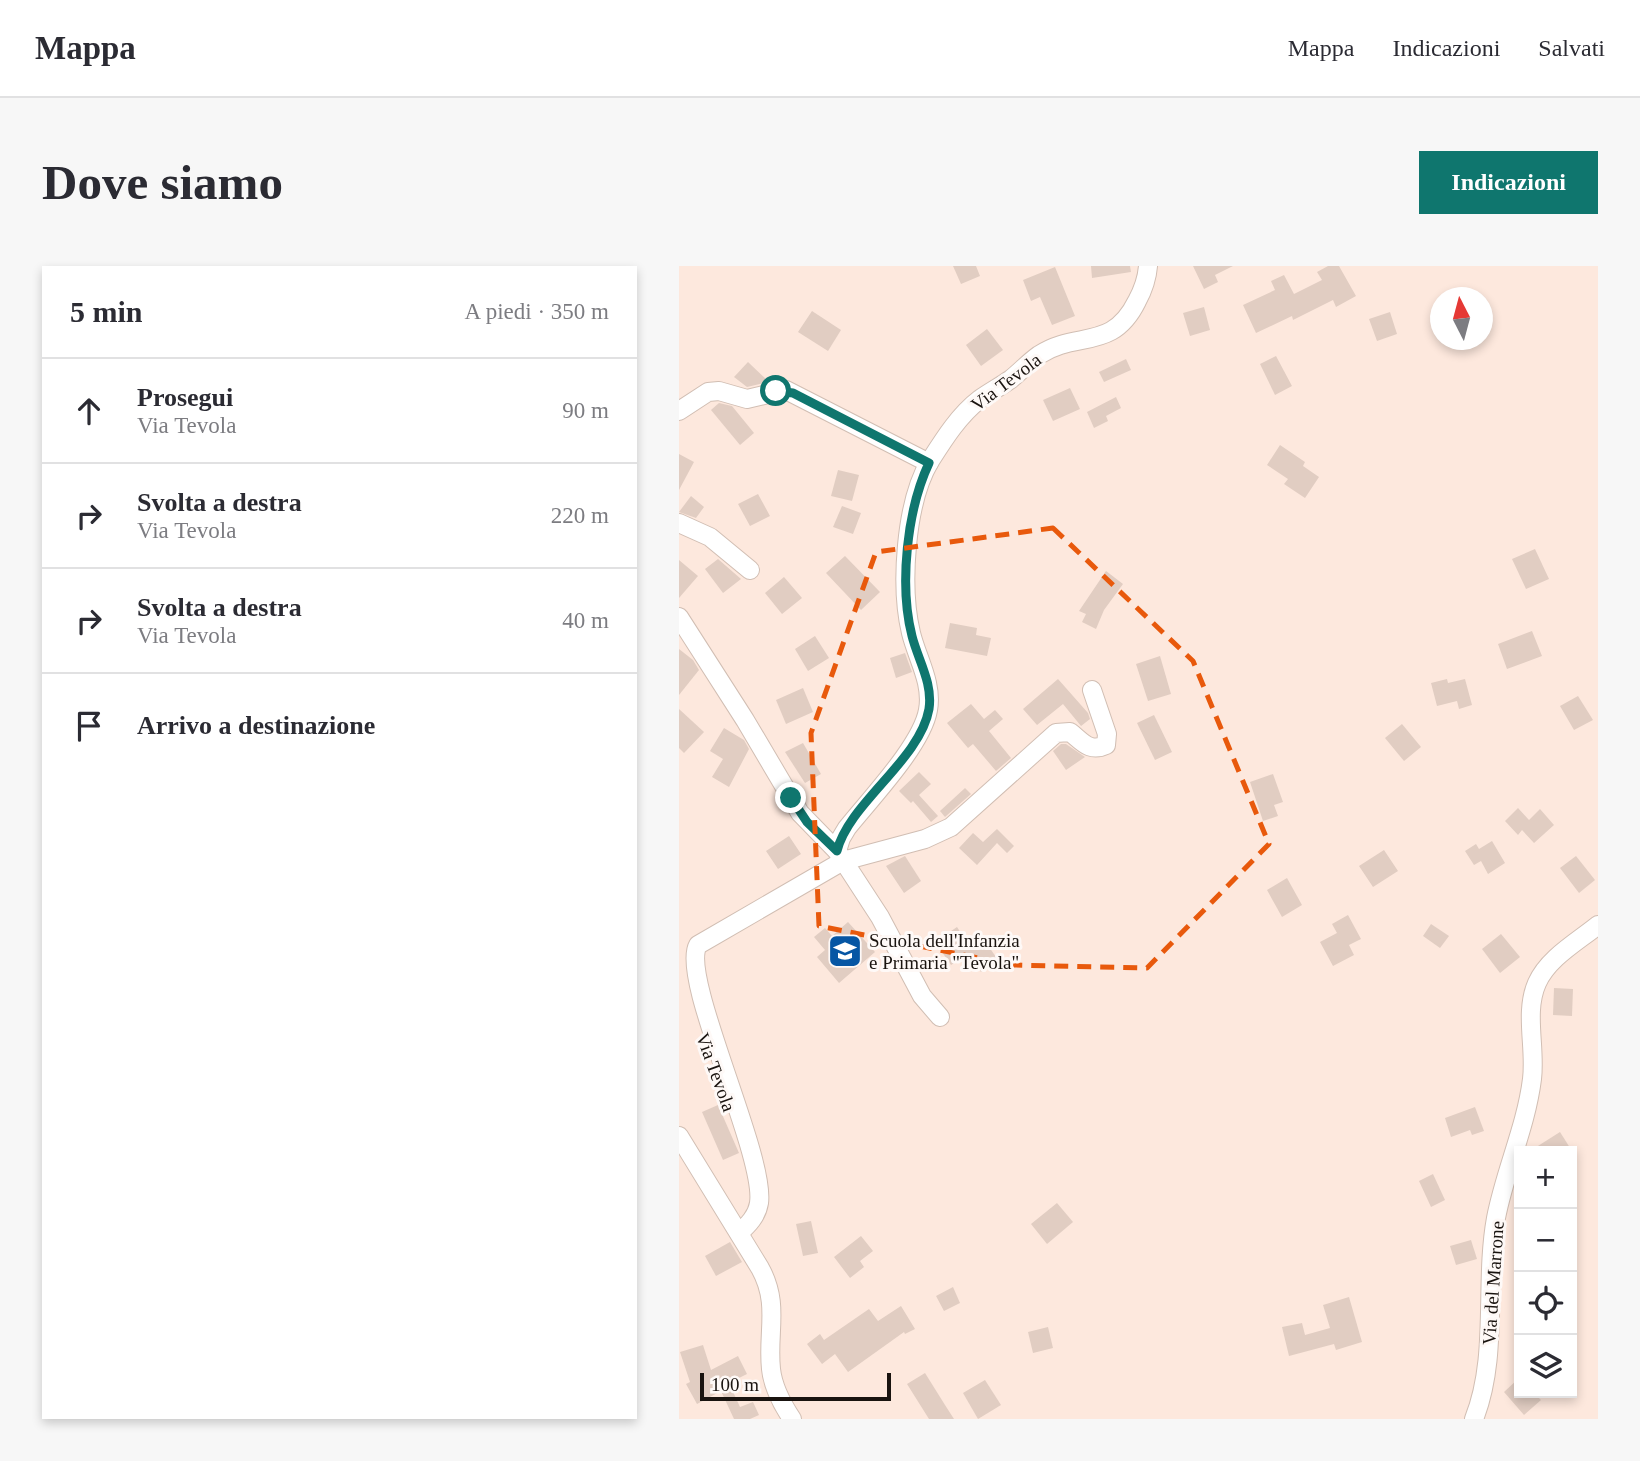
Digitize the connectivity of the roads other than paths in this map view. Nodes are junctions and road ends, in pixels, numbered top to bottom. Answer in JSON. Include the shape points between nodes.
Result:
{"nodes":[{"id":1,"x":1163,"y":266,"type":"edge"},
{"id":2,"x":1147,"y":271,"type":"edge"},
{"id":3,"x":679,"y":411,"type":"edge"},
{"id":4,"x":929,"y":463,"type":"junction"},
{"id":5,"x":679,"y":523,"type":"edge"},
{"id":6,"x":750,"y":570,"type":"dead end"},
{"id":7,"x":679,"y":617,"type":"edge"},
{"id":8,"x":1092,"y":691,"type":"dead end"},
{"id":9,"x":840,"y":856,"type":"junction"},
{"id":10,"x":1598,"y":925,"type":"edge"},
{"id":11,"x":940,"y":1017,"type":"dead end"},
{"id":12,"x":679,"y":1136,"type":"edge"},
{"id":13,"x":739,"y":1233,"type":"junction"},
{"id":14,"x":792,"y":1419,"type":"edge"},
{"id":15,"x":1474,"y":1419,"type":"edge"}],
"edges":[{"from":1,"to":2,"type":"street"},
{"from":2,"to":4,"type":"street","name":"Via Tevola","via":[[1134,307],[1121,326],[1036,357],[970,408]]},
{"from":3,"to":4,"type":"street","via":[[708,392],[750,398],[786,390]]},
{"from":4,"to":9,"type":"street","name":"Via Tevola","via":[[911,524],[907,599],[927,683],[928,712],[917,737],[848,828]]},
{"from":5,"to":6,"type":"street","via":[[710,537]]},
{"from":7,"to":9,"type":"street","via":[[800,813]]},
{"from":8,"to":9,"type":"street","name":"Via Tevola","via":[[1108,738],[1106,745],[1088,747],[1070,732],[1059,732],[951,827],[925,839]]},
{"from":9,"to":11,"type":"street","via":[[880,917],[922,996]]},
{"from":9,"to":13,"type":"street","name":"Via Tevola","via":[[689,955],[690,991],[705,1046],[758,1185],[758,1210]]},
{"from":10,"to":15,"type":"street","name":"Via del Marrone","via":[[1550,964],[1534,992],[1532,1083],[1496,1218],[1485,1380]]},
{"from":12,"to":13,"type":"street"},
{"from":13,"to":14,"type":"street","via":[[770,1289],[772,1376]]}]}
